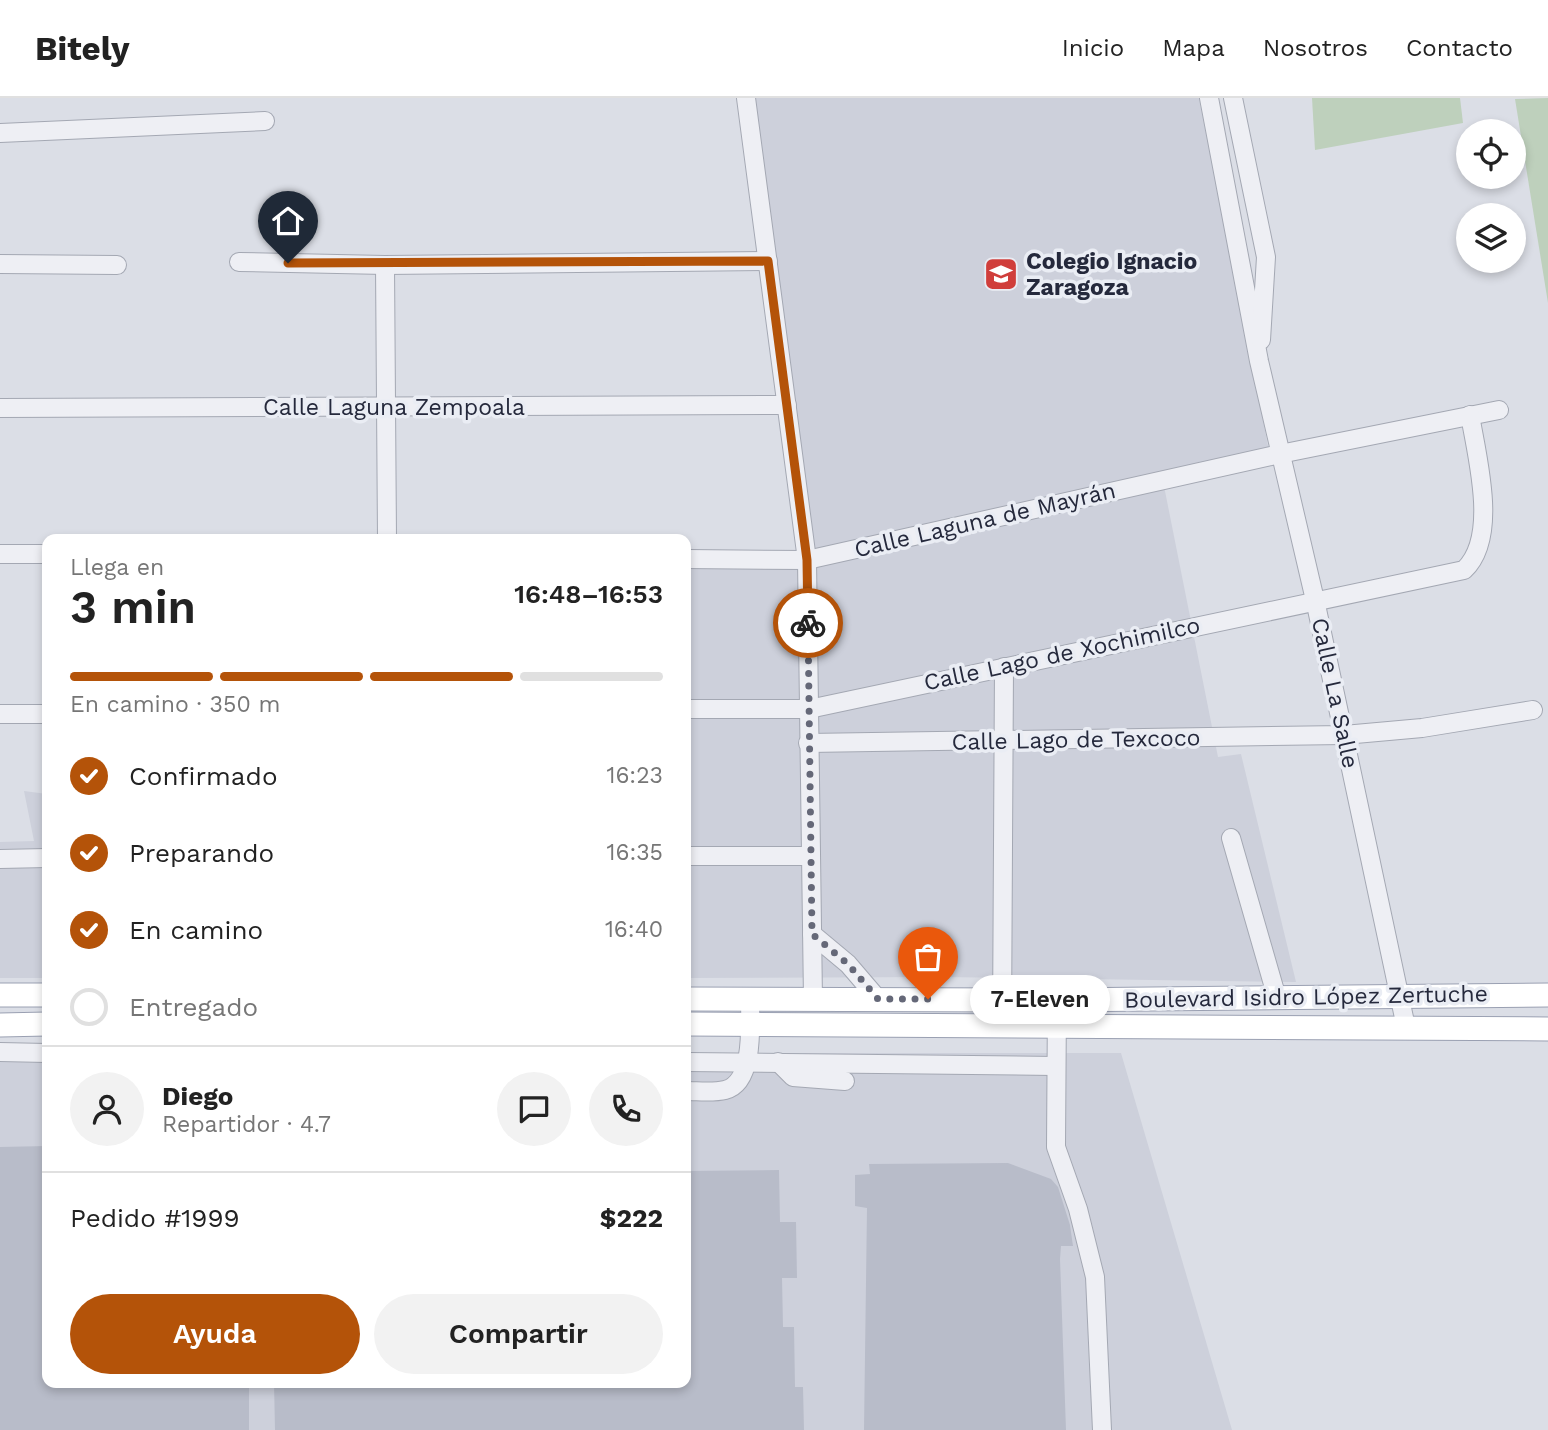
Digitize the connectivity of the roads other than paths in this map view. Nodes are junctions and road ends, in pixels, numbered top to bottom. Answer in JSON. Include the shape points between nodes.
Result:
{"nodes":[{"id":1,"x":746,"y":98,"type":"edge"},
{"id":2,"x":1209,"y":98,"type":"edge"},
{"id":3,"x":1233,"y":98,"type":"edge"},
{"id":4,"x":265,"y":121,"type":"dead end"},
{"id":5,"x":0,"y":133,"type":"edge"},
{"id":6,"x":768,"y":261,"type":"junction"},
{"id":7,"x":239,"y":262,"type":"dead end"},
{"id":8,"x":0,"y":264,"type":"edge"},
{"id":9,"x":384,"y":264,"type":"junction"},
{"id":10,"x":117,"y":265,"type":"dead end"},
{"id":11,"x":1259,"y":360,"type":"junction"},
{"id":12,"x":787,"y":405,"type":"junction"},
{"id":13,"x":387,"y":407,"type":"junction"},
{"id":14,"x":0,"y":408,"type":"edge"},
{"id":15,"x":1499,"y":410,"type":"dead end"},
{"id":16,"x":1470,"y":415,"type":"junction"},
{"id":17,"x":1280,"y":454,"type":"junction"},
{"id":18,"x":387,"y":534,"type":"edge"},
{"id":19,"x":0,"y":554,"type":"edge"},
{"id":20,"x":42,"y":554,"type":"edge"},
{"id":21,"x":691,"y":559,"type":"edge"},
{"id":22,"x":807,"y":560,"type":"junction"},
{"id":23,"x":1315,"y":600,"type":"junction"},
{"id":24,"x":1004,"y":667,"type":"junction"},
{"id":25,"x":691,"y":709,"type":"edge"},
{"id":26,"x":808,"y":709,"type":"junction"},
{"id":27,"x":1533,"y":710,"type":"dead end"},
{"id":28,"x":0,"y":714,"type":"edge"},
{"id":29,"x":42,"y":714,"type":"edge"},
{"id":30,"x":1344,"y":735,"type":"junction"},
{"id":31,"x":1004,"y":742,"type":"junction"},
{"id":32,"x":808,"y":743,"type":"junction"},
{"id":33,"x":1231,"y":838,"type":"dead end"},
{"id":34,"x":691,"y":856,"type":"edge"},
{"id":35,"x":811,"y":856,"type":"junction"},
{"id":36,"x":42,"y":858,"type":"edge"},
{"id":37,"x":0,"y":859,"type":"edge"},
{"id":38,"x":812,"y":934,"type":"junction"},
{"id":39,"x":0,"y":995,"type":"edge"},
{"id":40,"x":42,"y":995,"type":"edge"},
{"id":41,"x":1548,"y":995,"type":"edge"},
{"id":42,"x":1401,"y":996,"type":"junction"},
{"id":43,"x":1276,"y":998,"type":"junction"},
{"id":44,"x":691,"y":999,"type":"edge"},
{"id":45,"x":750,"y":999,"type":"junction"},
{"id":46,"x":878,"y":999,"type":"junction"},
{"id":47,"x":1002,"y":999,"type":"junction"},
{"id":48,"x":813,"y":1000,"type":"junction"},
{"id":49,"x":1057,"y":1000,"type":"junction"},
{"id":50,"x":42,"y":1024,"type":"edge"},
{"id":51,"x":691,"y":1024,"type":"edge"},
{"id":52,"x":750,"y":1024,"type":"junction"},
{"id":53,"x":1002,"y":1024,"type":"junction"},
{"id":54,"x":1057,"y":1024,"type":"junction"},
{"id":55,"x":0,"y":1025,"type":"edge"},
{"id":56,"x":1406,"y":1027,"type":"junction"},
{"id":57,"x":1548,"y":1029,"type":"edge"},
{"id":58,"x":0,"y":1052,"type":"edge"},
{"id":59,"x":42,"y":1053,"type":"edge"},
{"id":60,"x":691,"y":1062,"type":"edge"},
{"id":61,"x":748,"y":1062,"type":"junction"},
{"id":62,"x":778,"y":1062,"type":"junction"},
{"id":63,"x":1055,"y":1066,"type":"junction"},
{"id":64,"x":845,"y":1080,"type":"dead end"},
{"id":65,"x":691,"y":1091,"type":"edge"},
{"id":66,"x":1101,"y":1430,"type":"edge"}],
"edges":[{"from":1,"to":6,"type":"street"},
{"from":2,"to":11,"type":"street","name":"Calle La Salle"},
{"from":3,"to":11,"type":"street","name":"Calle La Salle","via":[[1268,271]]},
{"from":4,"to":5,"type":"street"},
{"from":6,"to":9,"type":"street"},
{"from":6,"to":12,"type":"street"},
{"from":7,"to":9,"type":"street"},
{"from":8,"to":10,"type":"street"},
{"from":9,"to":13,"type":"street"},
{"from":11,"to":17,"type":"street","name":"Calle La Salle"},
{"from":12,"to":13,"type":"street","name":"Calle Laguna Zempoala"},
{"from":12,"to":22,"type":"street"},
{"from":13,"to":14,"type":"street","name":"Calle Laguna Zempoala"},
{"from":13,"to":18,"type":"street"},
{"from":15,"to":16,"type":"street","name":"Calle Laguna de Mayrán"},
{"from":16,"to":17,"type":"street","name":"Calle Laguna de Mayrán"},
{"from":16,"to":23,"type":"street","name":"Calle Lago de Xochimilco","via":[[1482,492],[1481,542],[1474,561],[1464,570]]},
{"from":17,"to":22,"type":"street","name":"Calle Laguna de Mayrán"},
{"from":17,"to":23,"type":"street","name":"Calle La Salle"},
{"from":19,"to":20,"type":"street"},
{"from":21,"to":22,"type":"street","name":"Calle Laguna de Mayrán"},
{"from":22,"to":26,"type":"street"},
{"from":23,"to":24,"type":"street","name":"Calle Lago de Xochimilco"},
{"from":23,"to":30,"type":"street","name":"Calle La Salle"},
{"from":24,"to":26,"type":"street","name":"Calle Lago de Xochimilco"},
{"from":24,"to":31,"type":"street"},
{"from":25,"to":26,"type":"street","name":"Calle Lago de Xochimilco"},
{"from":26,"to":32,"type":"street"},
{"from":27,"to":30,"type":"street","name":"Calle Lago de Texcoco"},
{"from":28,"to":29,"type":"street"},
{"from":30,"to":31,"type":"street","name":"Calle Lago de Texcoco"},
{"from":30,"to":42,"type":"street","name":"Calle La Salle"},
{"from":31,"to":32,"type":"street","name":"Calle Lago de Texcoco"},
{"from":31,"to":47,"type":"street"},
{"from":32,"to":35,"type":"street"},
{"from":33,"to":43,"type":"street"},
{"from":34,"to":35,"type":"street"},
{"from":35,"to":38,"type":"street"},
{"from":36,"to":37,"type":"street"},
{"from":38,"to":46,"type":"street","via":[[848,964]]},
{"from":38,"to":48,"type":"street"},
{"from":39,"to":40,"type":"main road"},
{"from":41,"to":42,"type":"main road","name":"Boulevard Isidro López Zertuche"},
{"from":42,"to":43,"type":"main road","name":"Boulevard Isidro López Zertuche"},
{"from":42,"to":56,"type":"street","name":"Calle La Salle"},
{"from":43,"to":49,"type":"main road","name":"Boulevard Isidro López Zertuche"},
{"from":44,"to":45,"type":"main road","name":"Boulevard Isidro López Zertuche"},
{"from":45,"to":48,"type":"main road","name":"Boulevard Isidro López Zertuche"},
{"from":45,"to":52,"type":"street"},
{"from":46,"to":47,"type":"main road","name":"Boulevard Isidro López Zertuche"},
{"from":46,"to":48,"type":"main road","name":"Boulevard Isidro López Zertuche"},
{"from":47,"to":49,"type":"main road","name":"Boulevard Isidro López Zertuche"},
{"from":47,"to":53,"type":"street"},
{"from":49,"to":54,"type":"street"},
{"from":50,"to":55,"type":"main road"},
{"from":51,"to":52,"type":"main road","name":"Boulevard Isidro López Zertuche"},
{"from":52,"to":53,"type":"main road","name":"Boulevard Isidro López Zertuche"},
{"from":52,"to":61,"type":"street"},
{"from":53,"to":54,"type":"main road","name":"Boulevard Isidro López Zertuche"},
{"from":54,"to":56,"type":"main road","name":"Boulevard Isidro López Zertuche"},
{"from":54,"to":63,"type":"street"},
{"from":56,"to":57,"type":"main road","name":"Boulevard Isidro López Zertuche"},
{"from":58,"to":59,"type":"street"},
{"from":60,"to":61,"type":"street"},
{"from":61,"to":62,"type":"street"},
{"from":61,"to":65,"type":"street","via":[[733,1087]]},
{"from":62,"to":63,"type":"street"},
{"from":62,"to":64,"type":"street","via":[[793,1077]]},
{"from":63,"to":66,"type":"street","via":[[1056,1147],[1095,1277]]}]}
